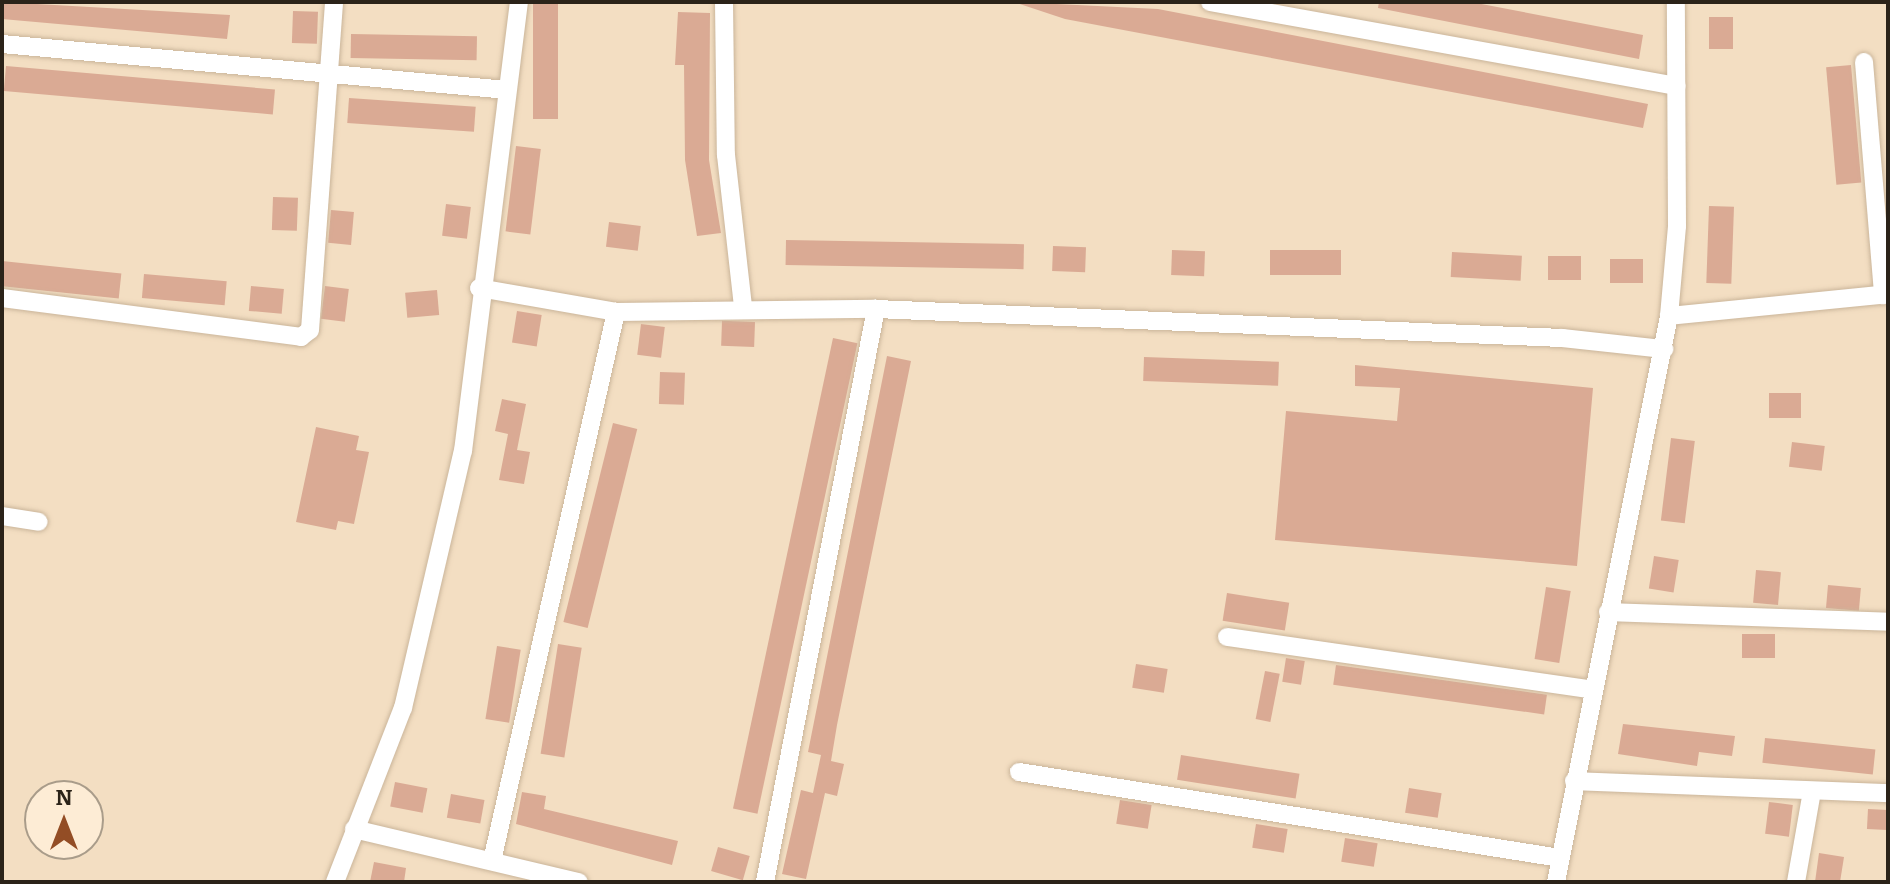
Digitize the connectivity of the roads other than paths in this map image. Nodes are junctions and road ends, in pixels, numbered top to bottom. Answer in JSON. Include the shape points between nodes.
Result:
{"nodes":[{"id":1,"x":334,"y":2,"type":"edge"},
{"id":2,"x":519,"y":2,"type":"edge"},
{"id":3,"x":724,"y":2,"type":"edge"},
{"id":4,"x":1210,"y":2,"type":"edge"},
{"id":5,"x":1676,"y":2,"type":"edge"},
{"id":6,"x":2,"y":44,"type":"edge"},
{"id":7,"x":1864,"y":62,"type":"dead end"},
{"id":8,"x":326,"y":78,"type":"junction"},
{"id":9,"x":1676,"y":86,"type":"junction"},
{"id":10,"x":507,"y":90,"type":"junction"},
{"id":11,"x":479,"y":288,"type":"junction"},
{"id":12,"x":1886,"y":294,"type":"edge"},
{"id":13,"x":2,"y":298,"type":"edge"},
{"id":14,"x":743,"y":306,"type":"junction"},
{"id":15,"x":876,"y":309,"type":"junction"},
{"id":16,"x":616,"y":312,"type":"junction"},
{"id":17,"x":1669,"y":316,"type":"junction"},
{"id":18,"x":1664,"y":349,"type":"junction"},
{"id":19,"x":2,"y":516,"type":"edge"},
{"id":20,"x":39,"y":522,"type":"dead end"},
{"id":21,"x":1608,"y":612,"type":"junction"},
{"id":22,"x":1888,"y":622,"type":"edge"},
{"id":23,"x":1227,"y":637,"type":"dead end"},
{"id":24,"x":1590,"y":689,"type":"junction"},
{"id":25,"x":1019,"y":772,"type":"dead end"},
{"id":26,"x":1574,"y":781,"type":"junction"},
{"id":27,"x":1812,"y":791,"type":"junction"},
{"id":28,"x":1888,"y":793,"type":"edge"},
{"id":29,"x":354,"y":829,"type":"junction"},
{"id":30,"x":1560,"y":858,"type":"junction"},
{"id":31,"x":492,"y":861,"type":"junction"},
{"id":32,"x":335,"y":882,"type":"edge"},
{"id":33,"x":579,"y":882,"type":"edge"},
{"id":34,"x":765,"y":882,"type":"edge"},
{"id":35,"x":1556,"y":882,"type":"edge"},
{"id":36,"x":1796,"y":882,"type":"edge"}],
"edges":[{"from":1,"to":8,"type":"street"},
{"from":2,"to":10,"type":"street"},
{"from":3,"to":14,"type":"street","via":[[726,155]]},
{"from":4,"to":9,"type":"street"},
{"from":5,"to":9,"type":"street"},
{"from":6,"to":8,"type":"street"},
{"from":7,"to":12,"type":"street"},
{"from":8,"to":10,"type":"street"},
{"from":8,"to":13,"type":"street","via":[[310,330],[301,337]]},
{"from":9,"to":17,"type":"street"},
{"from":10,"to":11,"type":"street"},
{"from":11,"to":16,"type":"street"},
{"from":11,"to":29,"type":"street","via":[[456,481],[403,708]]},
{"from":12,"to":17,"type":"street"},
{"from":14,"to":15,"type":"street"},
{"from":14,"to":16,"type":"street"},
{"from":15,"to":18,"type":"street","via":[[1562,338]]},
{"from":15,"to":34,"type":"street"},
{"from":16,"to":31,"type":"street"},
{"from":17,"to":18,"type":"street"},
{"from":18,"to":21,"type":"street"},
{"from":19,"to":20,"type":"street"},
{"from":21,"to":22,"type":"street"},
{"from":21,"to":24,"type":"street"},
{"from":23,"to":24,"type":"street"},
{"from":24,"to":26,"type":"street"},
{"from":25,"to":30,"type":"street"},
{"from":26,"to":27,"type":"street"},
{"from":26,"to":30,"type":"street"},
{"from":27,"to":28,"type":"street"},
{"from":27,"to":36,"type":"street"},
{"from":29,"to":31,"type":"street"},
{"from":29,"to":32,"type":"street"},
{"from":30,"to":35,"type":"street"},
{"from":31,"to":33,"type":"street"}]}
